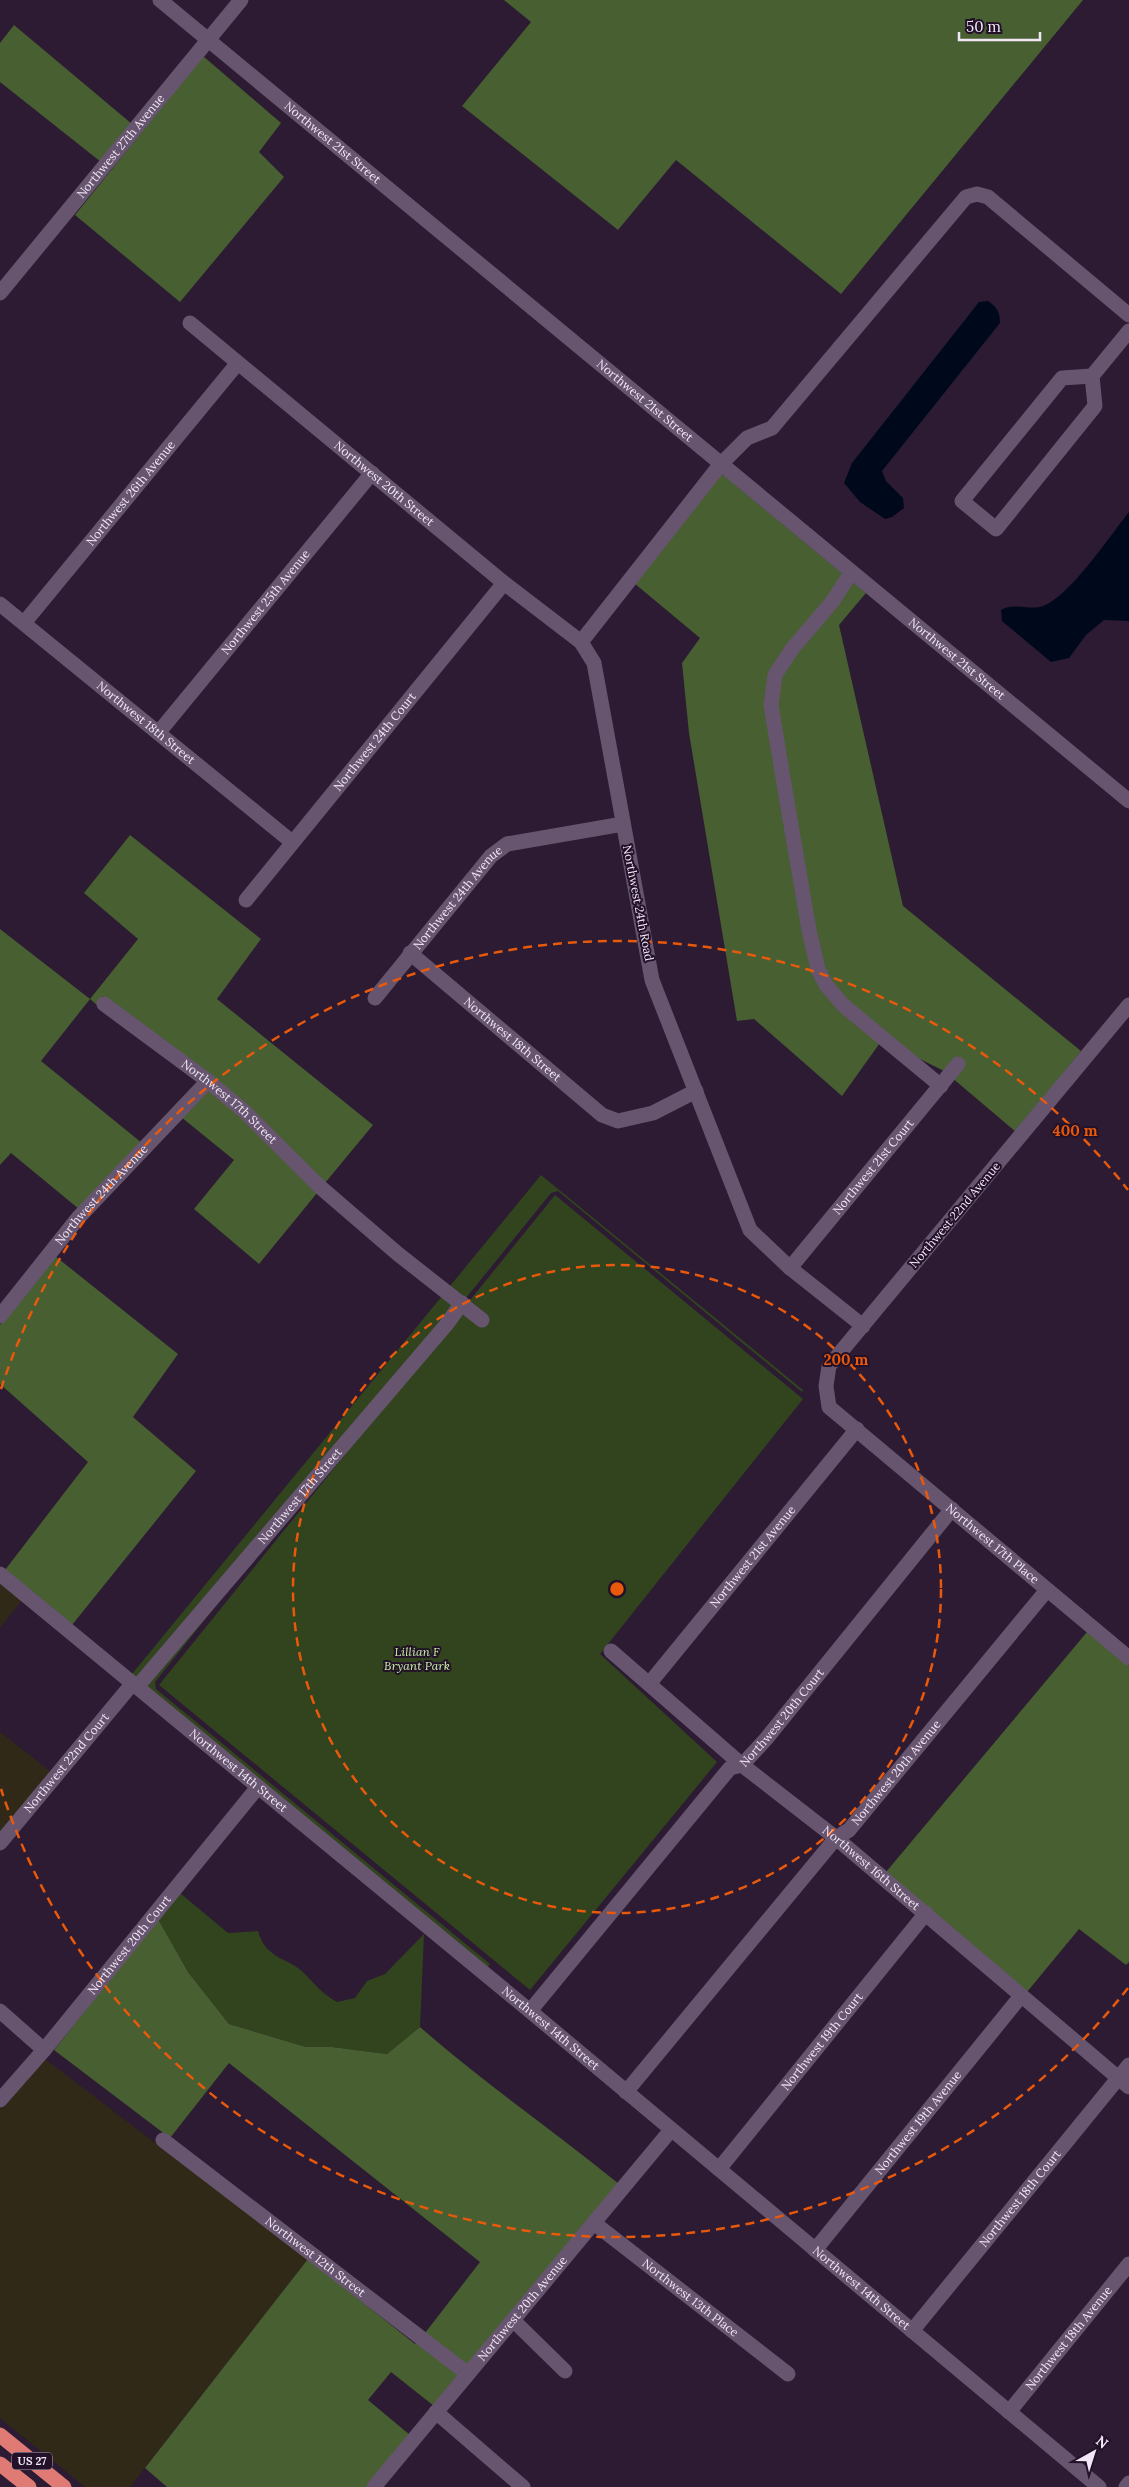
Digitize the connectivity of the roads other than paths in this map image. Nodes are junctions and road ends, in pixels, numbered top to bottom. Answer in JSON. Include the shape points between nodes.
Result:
{"nodes":[{"id":1,"x":160,"y":0,"type":"edge"},
{"id":2,"x":241,"y":0,"type":"edge"},
{"id":3,"x":208,"y":40,"type":"junction"},
{"id":4,"x":0,"y":293,"type":"edge"},
{"id":5,"x":1129,"y":315,"type":"edge"},
{"id":6,"x":190,"y":323,"type":"dead end"},
{"id":7,"x":1129,"y":331,"type":"edge"},
{"id":8,"x":238,"y":364,"type":"junction"},
{"id":9,"x":1092,"y":376,"type":"junction"},
{"id":10,"x":720,"y":465,"type":"junction"},
{"id":11,"x":372,"y":473,"type":"junction"},
{"id":12,"x":851,"y":573,"type":"junction"},
{"id":13,"x":504,"y":583,"type":"junction"},
{"id":14,"x":0,"y":604,"type":"edge"},
{"id":15,"x":24,"y":623,"type":"junction"},
{"id":16,"x":581,"y":642,"type":"junction"},
{"id":17,"x":159,"y":732,"type":"junction"},
{"id":18,"x":1129,"y":801,"type":"edge"},
{"id":19,"x":623,"y":824,"type":"junction"},
{"id":20,"x":292,"y":842,"type":"junction"},
{"id":21,"x":246,"y":900,"type":"dead end"},
{"id":22,"x":410,"y":953,"type":"junction"},
{"id":23,"x":375,"y":998,"type":"dead end"},
{"id":24,"x":104,"y":1004,"type":"dead end"},
{"id":25,"x":1129,"y":1006,"type":"edge"},
{"id":26,"x":958,"y":1064,"type":"dead end"},
{"id":27,"x":208,"y":1081,"type":"junction"},
{"id":28,"x":941,"y":1086,"type":"junction"},
{"id":29,"x":696,"y":1091,"type":"junction"},
{"id":30,"x":790,"y":1268,"type":"junction"},
{"id":31,"x":462,"y":1303,"type":"junction"},
{"id":32,"x":0,"y":1316,"type":"edge"},
{"id":33,"x":482,"y":1320,"type":"dead end"},
{"id":34,"x":863,"y":1326,"type":"junction"},
{"id":35,"x":857,"y":1429,"type":"junction"},
{"id":36,"x":952,"y":1510,"type":"junction"},
{"id":37,"x":0,"y":1574,"type":"edge"},
{"id":38,"x":1047,"y":1590,"type":"junction"},
{"id":39,"x":612,"y":1651,"type":"dead end"},
{"id":40,"x":1129,"y":1658,"type":"edge"},
{"id":41,"x":649,"y":1684,"type":"junction"},
{"id":42,"x":135,"y":1685,"type":"junction"},
{"id":43,"x":742,"y":1765,"type":"junction"},
{"id":44,"x":258,"y":1788,"type":"junction"},
{"id":45,"x":836,"y":1838,"type":"junction"},
{"id":46,"x":0,"y":1843,"type":"edge"},
{"id":47,"x":926,"y":1913,"type":"junction"},
{"id":48,"x":1021,"y":1996,"type":"junction"},
{"id":49,"x":0,"y":2011,"type":"edge"},
{"id":50,"x":530,"y":2012,"type":"junction"},
{"id":51,"x":44,"y":2050,"type":"junction"},
{"id":52,"x":1129,"y":2065,"type":"edge"},
{"id":53,"x":1123,"y":2083,"type":"edge"},
{"id":54,"x":626,"y":2092,"type":"junction"},
{"id":55,"x":0,"y":2100,"type":"edge"},
{"id":56,"x":672,"y":2130,"type":"junction"},
{"id":57,"x":163,"y":2140,"type":"dead end"},
{"id":58,"x":719,"y":2169,"type":"junction"},
{"id":59,"x":594,"y":2223,"type":"junction"},
{"id":60,"x":815,"y":2250,"type":"junction"},
{"id":61,"x":1129,"y":2264,"type":"edge"},
{"id":62,"x":512,"y":2320,"type":"junction"},
{"id":63,"x":912,"y":2331,"type":"junction"},
{"id":64,"x":566,"y":2371,"type":"dead end"},
{"id":65,"x":468,"y":2374,"type":"junction"},
{"id":66,"x":788,"y":2374,"type":"dead end"},
{"id":67,"x":436,"y":2412,"type":"junction"},
{"id":68,"x":1009,"y":2412,"type":"junction"},
{"id":69,"x":0,"y":2434,"type":"edge"},
{"id":70,"x":0,"y":2462,"type":"edge"},
{"id":71,"x":34,"y":2463,"type":"junction"},
{"id":72,"x":1129,"y":2483,"type":"edge"},
{"id":73,"x":29,"y":2487,"type":"edge"},
{"id":74,"x":64,"y":2487,"type":"edge"},
{"id":75,"x":374,"y":2487,"type":"edge"},
{"id":76,"x":523,"y":2487,"type":"edge"},
{"id":77,"x":1099,"y":2487,"type":"edge"},
{"id":78,"x":1126,"y":2487,"type":"edge"}],
"edges":[{"from":1,"to":3,"type":"street","name":"Northwest 21st Street"},
{"from":2,"to":3,"type":"street","name":"Northwest 27th Avenue"},
{"from":3,"to":4,"type":"street","name":"Northwest 27th Avenue"},
{"from":3,"to":10,"type":"street","name":"Northwest 21st Street"},
{"from":5,"to":10,"type":"street","via":[[988,197],[977,194],[966,197],[772,428],[746,438]]},
{"from":6,"to":8,"type":"street","name":"Northwest 20th Street"},
{"from":7,"to":9,"type":"street"},
{"from":8,"to":11,"type":"street","name":"Northwest 20th Street"},
{"from":8,"to":15,"type":"street","name":"Northwest 26th Avenue"},
{"from":9,"to":9,"type":"street","via":[[1062,378],[962,501],[996,529],[1095,406]]},
{"from":10,"to":12,"type":"street","name":"Northwest 21st Street"},
{"from":10,"to":16,"type":"street"},
{"from":11,"to":13,"type":"street","name":"Northwest 20th Street"},
{"from":11,"to":17,"type":"street","name":"Northwest 25th Avenue"},
{"from":12,"to":18,"type":"street","name":"Northwest 21st Street"},
{"from":12,"to":28,"type":"street","via":[[832,602],[792,649],[776,675],[771,705],[811,938],[826,985],[843,1005]]},
{"from":13,"to":16,"type":"street","name":"Northwest 20th Street"},
{"from":13,"to":20,"type":"street","name":"Northwest 24th Court"},
{"from":14,"to":15,"type":"street","name":"Northwest 18th Street"},
{"from":15,"to":17,"type":"street","name":"Northwest 18th Street"},
{"from":16,"to":19,"type":"street","name":"Northwest 24th Road","via":[[594,663]]},
{"from":17,"to":20,"type":"street","name":"Northwest 18th Street"},
{"from":19,"to":22,"type":"street","name":"Northwest 24th Avenue","via":[[506,844],[491,856]]},
{"from":19,"to":29,"type":"street","name":"Northwest 24th Road","via":[[652,980]]},
{"from":20,"to":21,"type":"street","name":"Northwest 24th Court"},
{"from":22,"to":23,"type":"street","name":"Northwest 24th Avenue"},
{"from":22,"to":29,"type":"street","name":"Northwest 18th Street","via":[[602,1115],[618,1121],[653,1113]]},
{"from":24,"to":27,"type":"street","name":"Northwest 17th Street"},
{"from":25,"to":34,"type":"street","name":"Northwest 22nd Avenue"},
{"from":26,"to":28,"type":"street","name":"Northwest 21st Court"},
{"from":27,"to":31,"type":"street","name":"Northwest 17th Street","via":[[319,1186],[398,1254]]},
{"from":27,"to":32,"type":"street","name":"Northwest 24th Avenue","via":[[78,1218]]},
{"from":28,"to":30,"type":"street","name":"Northwest 21st Court"},
{"from":29,"to":30,"type":"street","name":"Northwest 24th Road","via":[[750,1230]]},
{"from":30,"to":34,"type":"street","name":"Northwest 24th Road"},
{"from":31,"to":33,"type":"street","name":"Northwest 17th Street"},
{"from":31,"to":42,"type":"street","name":"Northwest 17th Street","via":[[446,1326]]},
{"from":34,"to":35,"type":"street","name":"Northwest 22nd Avenue","via":[[829,1366],[826,1386],[829,1407]]},
{"from":35,"to":36,"type":"street","name":"Northwest 17th Place"},
{"from":35,"to":41,"type":"street","name":"Northwest 21st Avenue"},
{"from":36,"to":38,"type":"street","name":"Northwest 17th Place"},
{"from":36,"to":43,"type":"street","name":"Northwest 20th Court"},
{"from":37,"to":42,"type":"street","name":"Northwest 14th Street"},
{"from":38,"to":40,"type":"street","name":"Northwest 17th Place"},
{"from":38,"to":45,"type":"street","name":"Northwest 20th Avenue","via":[[849,1830]]},
{"from":39,"to":41,"type":"street","name":"Northwest 16th Street"},
{"from":41,"to":43,"type":"street","name":"Northwest 16th Street"},
{"from":42,"to":44,"type":"street","name":"Northwest 14th Street"},
{"from":42,"to":46,"type":"street","name":"Northwest 22nd Court"},
{"from":43,"to":45,"type":"street","name":"Northwest 16th Street"},
{"from":43,"to":50,"type":"street","name":"Northwest 20th Court","via":[[730,1768]]},
{"from":44,"to":50,"type":"street","name":"Northwest 14th Street"},
{"from":44,"to":51,"type":"street","name":"Northwest 20th Court"},
{"from":45,"to":47,"type":"street","name":"Northwest 16th Street"},
{"from":45,"to":54,"type":"street","name":"Northwest 20th Avenue"},
{"from":47,"to":48,"type":"street","name":"Northwest 16th Street"},
{"from":47,"to":58,"type":"street","name":"Northwest 19th Court"},
{"from":48,"to":53,"type":"street","name":"Northwest 16th Street"},
{"from":48,"to":60,"type":"street","name":"Northwest 19th Avenue"},
{"from":49,"to":51,"type":"street"},
{"from":50,"to":54,"type":"street","name":"Northwest 14th Street"},
{"from":51,"to":55,"type":"street","name":"Northwest 20th Court"},
{"from":52,"to":53,"type":"street","name":"Northwest 18th Court"},
{"from":53,"to":63,"type":"street","name":"Northwest 18th Court"},
{"from":54,"to":56,"type":"street","name":"Northwest 14th Street"},
{"from":56,"to":58,"type":"street","name":"Northwest 14th Street"},
{"from":56,"to":59,"type":"street","name":"Northwest 20th Avenue"},
{"from":57,"to":65,"type":"street","name":"Northwest 12th Street"},
{"from":58,"to":60,"type":"street","name":"Northwest 14th Street"},
{"from":59,"to":62,"type":"street","name":"Northwest 20th Avenue"},
{"from":59,"to":66,"type":"street","name":"Northwest 13th Place"},
{"from":60,"to":63,"type":"street","name":"Northwest 14th Street"},
{"from":61,"to":68,"type":"street","name":"Northwest 18th Avenue"},
{"from":62,"to":64,"type":"street"},
{"from":62,"to":65,"type":"street","name":"Northwest 20th Avenue"},
{"from":63,"to":68,"type":"street","name":"Northwest 14th Street"},
{"from":65,"to":67,"type":"street","name":"Northwest 20th Avenue"},
{"from":67,"to":75,"type":"street","name":"Northwest 20th Avenue"},
{"from":67,"to":76,"type":"street"},
{"from":68,"to":77,"type":"street","name":"Northwest 14th Street"},
{"from":69,"to":71,"type":"highway","number":"US 27"},
{"from":70,"to":71,"type":"highway","via":[[14,2466]]},
{"from":70,"to":73,"type":"highway","number":"US 27"},
{"from":71,"to":74,"type":"highway","number":"US 27"},
{"from":72,"to":78,"type":"street"}]}
